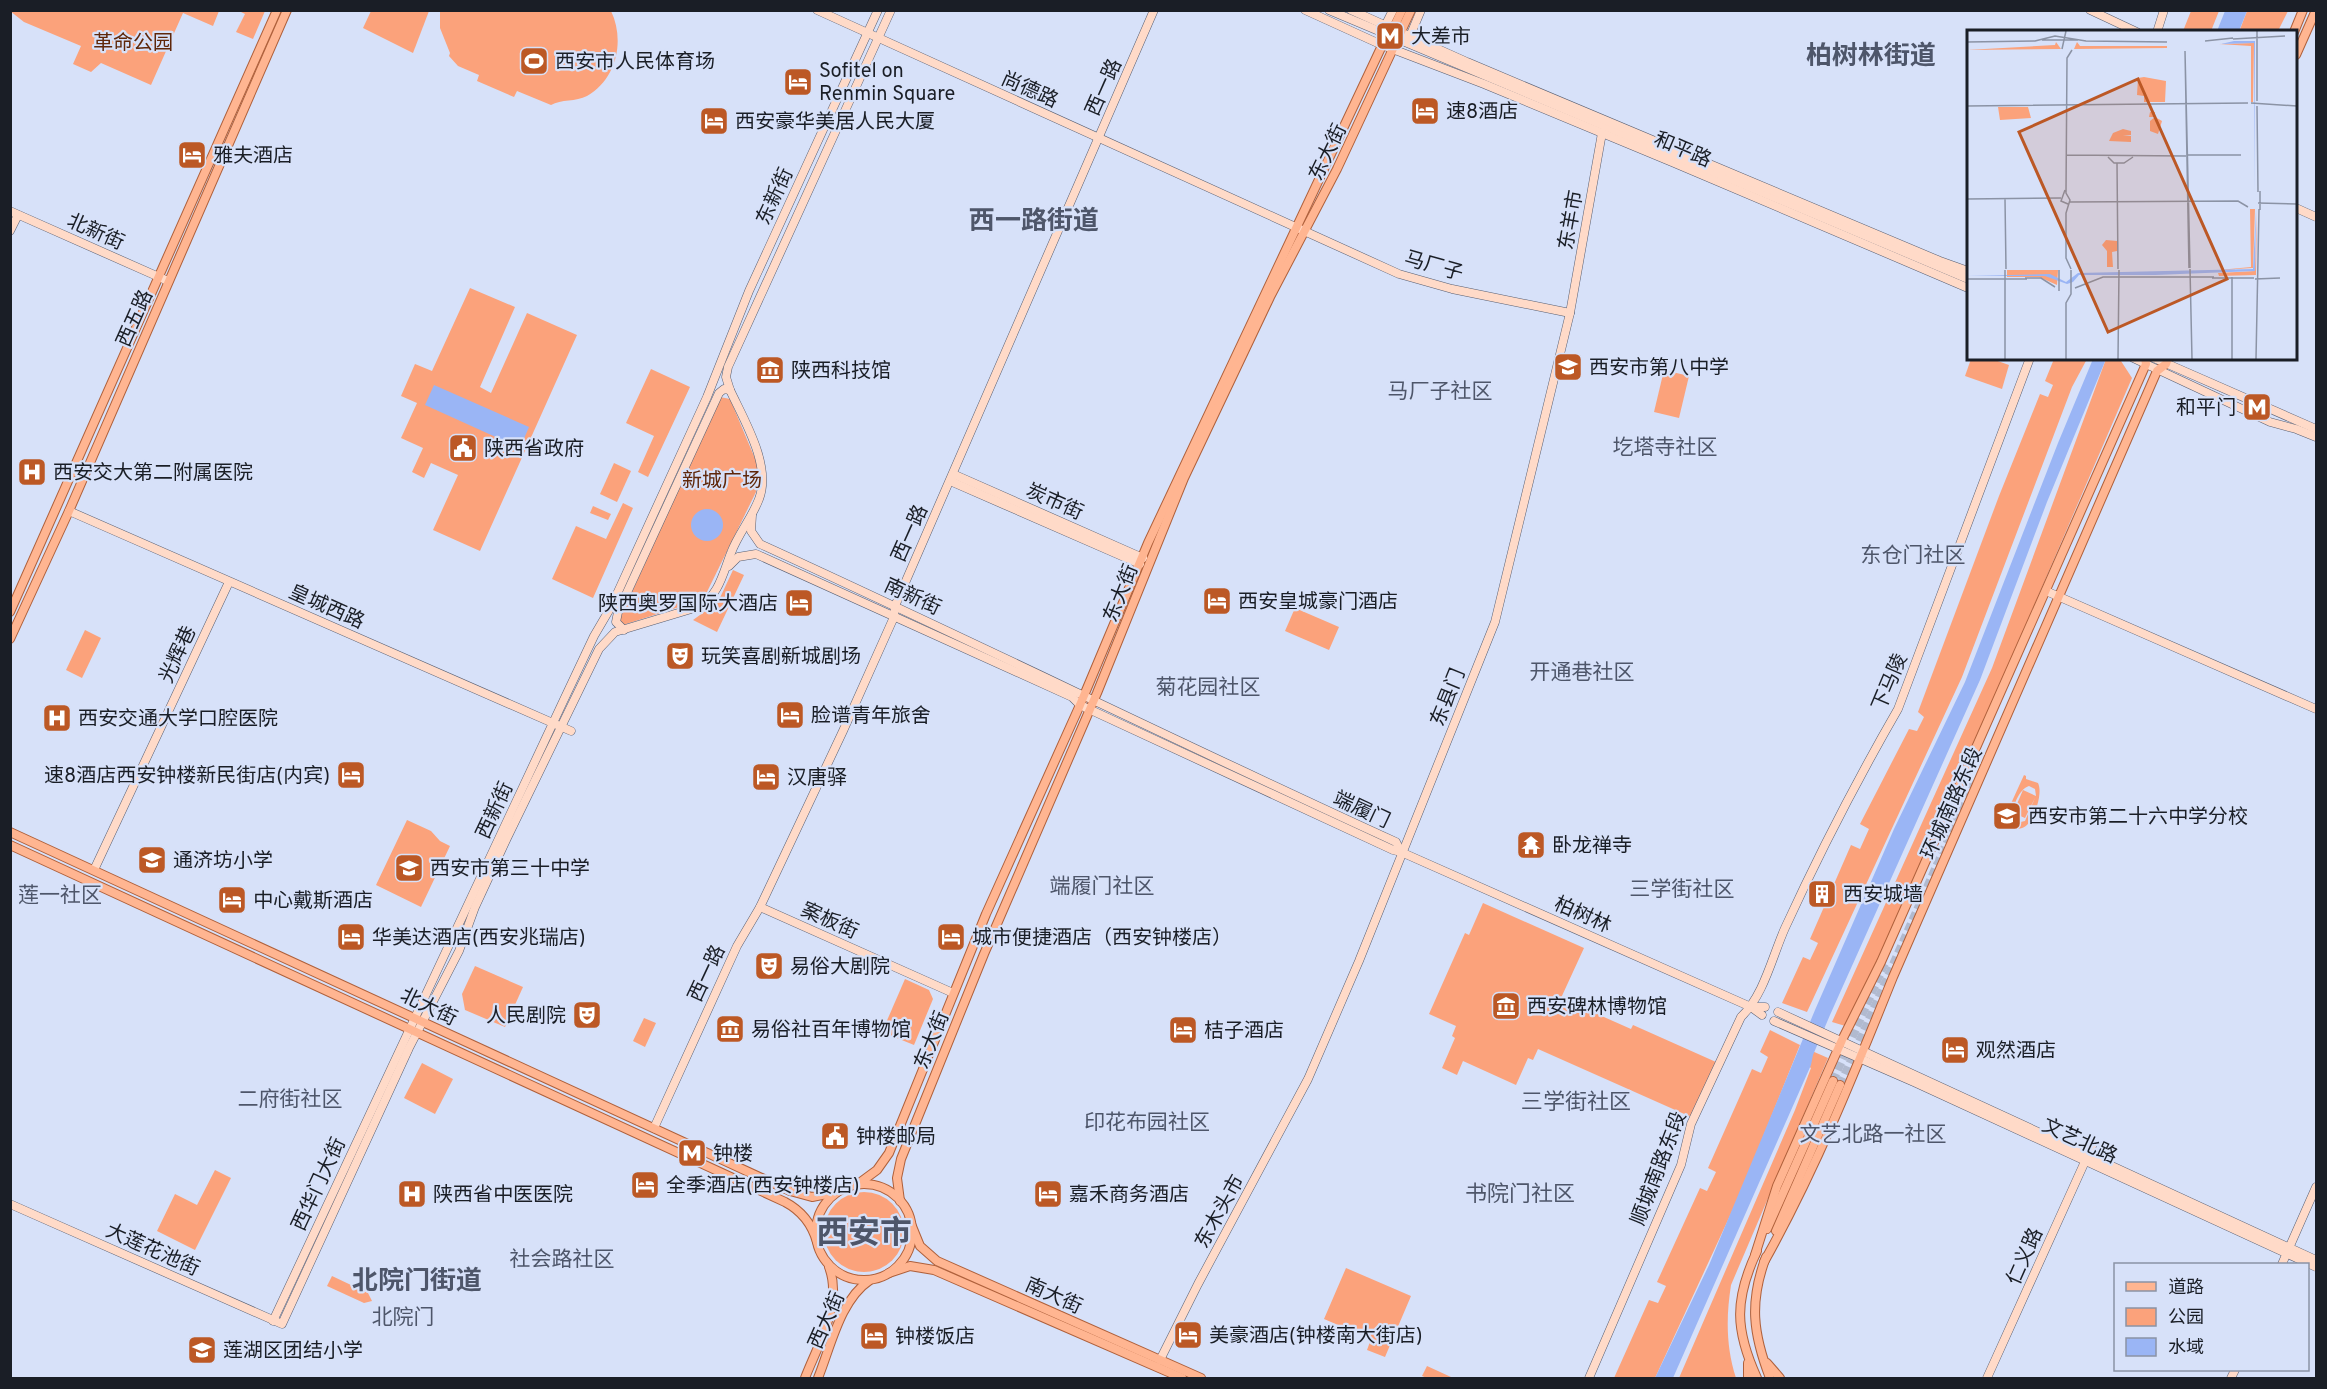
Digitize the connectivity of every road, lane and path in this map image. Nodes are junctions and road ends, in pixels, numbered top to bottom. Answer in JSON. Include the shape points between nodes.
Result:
{"nodes":[{"id":1,"x":277,"y":10,"type":"edge"},
{"id":2,"x":287,"y":10,"type":"edge"},
{"id":3,"x":817,"y":10,"type":"edge"},
{"id":4,"x":879,"y":10,"type":"edge"},
{"id":5,"x":891,"y":10,"type":"edge"},
{"id":6,"x":1154,"y":10,"type":"edge"},
{"id":7,"x":1305,"y":10,"type":"edge"},
{"id":8,"x":1329,"y":10,"type":"edge"},
{"id":9,"x":1351,"y":10,"type":"edge"},
{"id":10,"x":1393,"y":10,"type":"edge"},
{"id":11,"x":1402,"y":10,"type":"edge"},
{"id":12,"x":1411,"y":10,"type":"edge"},
{"id":13,"x":1421,"y":10,"type":"edge"},
{"id":14,"x":2090,"y":10,"type":"edge"},
{"id":15,"x":2164,"y":10,"type":"edge"},
{"id":16,"x":2303,"y":10,"type":"edge"},
{"id":17,"x":2316,"y":10,"type":"edge"},
{"id":18,"x":2133,"y":30,"type":"edge"},
{"id":19,"x":2158,"y":30,"type":"edge"},
{"id":20,"x":2295,"y":30,"type":"edge"},
{"id":21,"x":868,"y":33,"type":"junction"},
{"id":22,"x":1395,"y":34,"type":"junction"},
{"id":23,"x":878,"y":38,"type":"junction"},
{"id":24,"x":1380,"y":44,"type":"junction"},
{"id":25,"x":1394,"y":49,"type":"junction"},
{"id":26,"x":2297,"y":51,"type":"edge"},
{"id":27,"x":1403,"y":53,"type":"junction"},
{"id":28,"x":1602,"y":133,"type":"junction"},
{"id":29,"x":1099,"y":137,"type":"junction"},
{"id":30,"x":2297,"y":209,"type":"edge"},
{"id":31,"x":14,"y":213,"type":"edge"},
{"id":32,"x":2316,"y":217,"type":"edge"},
{"id":33,"x":1300,"y":229,"type":"junction"},
{"id":34,"x":10,"y":231,"type":"edge"},
{"id":35,"x":1967,"y":271,"type":"edge"},
{"id":36,"x":159,"y":277,"type":"junction"},
{"id":37,"x":1967,"y":279,"type":"edge"},
{"id":38,"x":168,"y":281,"type":"junction"},
{"id":39,"x":1967,"y":288,"type":"edge"},
{"id":40,"x":1570,"y":313,"type":"junction"},
{"id":41,"x":2029,"y":360,"type":"edge"},
{"id":42,"x":2145,"y":361,"type":"edge"},
{"id":43,"x":2167,"y":361,"type":"edge"},
{"id":44,"x":2157,"y":370,"type":"junction"},
{"id":45,"x":730,"y":390,"type":"junction"},
{"id":46,"x":711,"y":399,"type":"junction"},
{"id":47,"x":2316,"y":429,"type":"edge"},
{"id":48,"x":2316,"y":437,"type":"edge"},
{"id":49,"x":952,"y":477,"type":"junction"},
{"id":50,"x":69,"y":511,"type":"junction"},
{"id":51,"x":753,"y":513,"type":"junction"},
{"id":52,"x":1142,"y":561,"type":"junction"},
{"id":53,"x":728,"y":567,"type":"junction"},
{"id":54,"x":229,"y":582,"type":"junction"},
{"id":55,"x":2046,"y":591,"type":"junction"},
{"id":56,"x":2058,"y":597,"type":"junction"},
{"id":57,"x":895,"y":606,"type":"junction"},
{"id":58,"x":615,"y":609,"type":"junction"},
{"id":59,"x":10,"y":612,"type":"edge"},
{"id":60,"x":894,"y":617,"type":"junction"},
{"id":61,"x":624,"y":630,"type":"junction"},
{"id":62,"x":10,"y":639,"type":"edge"},
{"id":63,"x":1083,"y":695,"type":"junction"},
{"id":64,"x":1094,"y":700,"type":"junction"},
{"id":65,"x":1080,"y":705,"type":"junction"},
{"id":66,"x":2316,"y":709,"type":"edge"},
{"id":67,"x":1090,"y":710,"type":"junction"},
{"id":68,"x":557,"y":724,"type":"junction"},
{"id":69,"x":571,"y":731,"type":"dead end"},
{"id":70,"x":10,"y":832,"type":"edge"},
{"id":71,"x":10,"y":845,"type":"edge"},
{"id":72,"x":1401,"y":852,"type":"junction"},
{"id":73,"x":94,"y":870,"type":"junction"},
{"id":74,"x":760,"y":907,"type":"junction"},
{"id":75,"x":953,"y":993,"type":"junction"},
{"id":76,"x":1751,"y":1007,"type":"junction"},
{"id":77,"x":1763,"y":1011,"type":"dead end"},
{"id":78,"x":414,"y":1017,"type":"junction"},
{"id":79,"x":423,"y":1022,"type":"junction"},
{"id":80,"x":413,"y":1031,"type":"junction"},
{"id":81,"x":1840,"y":1045,"type":"junction"},
{"id":82,"x":1861,"y":1055,"type":"junction"},
{"id":83,"x":1308,"y":1079,"type":"joint"},
{"id":84,"x":654,"y":1128,"type":"junction"},
{"id":85,"x":2091,"y":1146,"type":"dead end"},
{"id":86,"x":2086,"y":1158,"type":"junction"},
{"id":87,"x":858,"y":1184,"type":"junction"},
{"id":88,"x":2316,"y":1187,"type":"edge"},
{"id":89,"x":837,"y":1192,"type":"junction"},
{"id":90,"x":900,"y":1201,"type":"junction"},
{"id":91,"x":10,"y":1204,"type":"edge"},
{"id":92,"x":911,"y":1224,"type":"junction"},
{"id":93,"x":817,"y":1242,"type":"junction"},
{"id":94,"x":1755,"y":1255,"type":"junction"},
{"id":95,"x":2285,"y":1257,"type":"edge"},
{"id":96,"x":2316,"y":1260,"type":"edge"},
{"id":97,"x":1764,"y":1262,"type":"junction"},
{"id":98,"x":827,"y":1263,"type":"junction"},
{"id":99,"x":2304,"y":1263,"type":"edge"},
{"id":100,"x":889,"y":1273,"type":"junction"},
{"id":101,"x":870,"y":1280,"type":"junction"},
{"id":102,"x":273,"y":1321,"type":"junction"},
{"id":103,"x":282,"y":1324,"type":"joint"},
{"id":104,"x":1747,"y":1356,"type":"junction"},
{"id":105,"x":1762,"y":1357,"type":"junction"},
{"id":106,"x":1160,"y":1360,"type":"junction"},
{"id":107,"x":805,"y":1378,"type":"edge"},
{"id":108,"x":818,"y":1378,"type":"edge"},
{"id":109,"x":1182,"y":1378,"type":"edge"},
{"id":110,"x":1201,"y":1378,"type":"edge"},
{"id":111,"x":1589,"y":1378,"type":"edge"},
{"id":112,"x":1748,"y":1378,"type":"edge"},
{"id":113,"x":1757,"y":1378,"type":"edge"},
{"id":114,"x":1770,"y":1378,"type":"edge"},
{"id":115,"x":1780,"y":1378,"type":"edge"},
{"id":116,"x":1987,"y":1378,"type":"edge"}],
"edges":[{"from":1,"to":36,"type":"main road","name":"西五路"},
{"from":2,"to":38,"type":"main road","name":"西五路"},
{"from":3,"to":21,"type":"street","name":"尚德路"},
{"from":4,"to":21,"type":"street","name":"东新街"},
{"from":5,"to":23,"type":"street","name":"东新街"},
{"from":6,"to":29,"type":"street","name":"西一路"},
{"from":7,"to":24,"type":"street","name":"和平路"},
{"from":8,"to":22,"type":"street"},
{"from":9,"to":22,"type":"street"},
{"from":10,"to":22,"type":"street"},
{"from":11,"to":22,"type":"main road","name":"东大街"},
{"from":12,"to":22,"type":"main road","name":"东大街"},
{"from":13,"to":22,"type":"street"},
{"from":14,"to":18,"type":"street"},
{"from":15,"to":19,"type":"street"},
{"from":16,"to":20,"type":"main road"},
{"from":17,"to":26,"type":"main road"},
{"from":21,"to":23,"type":"street","name":"尚德路"},
{"from":21,"to":46,"type":"street","name":"东新街","via":[[748,291]]},
{"from":22,"to":24,"type":"main road","name":"东大街"},
{"from":22,"to":25,"type":"main road","name":"东大街"},
{"from":22,"to":27,"type":"street"},
{"from":22,"to":35,"type":"street"},
{"from":22,"to":37,"type":"street","name":"和平路"},
{"from":23,"to":29,"type":"street","name":"尚德路"},
{"from":23,"to":45,"type":"street","name":"东新街","via":[[728,367]]},
{"from":24,"to":25,"type":"street","name":"和平路"},
{"from":24,"to":33,"type":"main road","name":"东大街"},
{"from":25,"to":27,"type":"street","name":"和平路"},
{"from":25,"to":33,"type":"main road","name":"东大街","via":[[1337,169]]},
{"from":27,"to":28,"type":"street","name":"和平路"},
{"from":28,"to":39,"type":"street","name":"和平路"},
{"from":28,"to":40,"type":"street","name":"东羊市"},
{"from":29,"to":33,"type":"street","name":"尚德路"},
{"from":29,"to":49,"type":"street","name":"西一路"},
{"from":30,"to":32,"type":"street"},
{"from":31,"to":34,"type":"street"},
{"from":31,"to":36,"type":"street","name":"北新街"},
{"from":33,"to":40,"type":"street","name":"马厂子","via":[[1399,274]]},
{"from":33,"to":52,"type":"main road","name":"东大街","via":[[1179,475]]},
{"from":33,"to":64,"type":"main road","name":"东大街","via":[[1184,478]]},
{"from":36,"to":38,"type":"street","name":"北新街"},
{"from":36,"to":59,"type":"main road","name":"西五路"},
{"from":38,"to":50,"type":"main road","name":"西五路"},
{"from":40,"to":72,"type":"street","name":"东县门","via":[[1498,614]]},
{"from":41,"to":76,"type":"street","name":"下马陵","via":[[1898,710],[1822,852]]},
{"from":42,"to":44,"type":"street"},
{"from":42,"to":55,"type":"main road","name":"环城南路东段"},
{"from":43,"to":44,"type":"main road"},
{"from":43,"to":47,"type":"street"},
{"from":44,"to":48,"type":"street","via":[[2270,422]]},
{"from":44,"to":56,"type":"main road","name":"环城南路东段"},
{"from":45,"to":46,"type":"street","via":[[722,390]]},
{"from":45,"to":51,"type":"street","name":"西新街","via":[[762,464],[762,490]]},
{"from":46,"to":58,"type":"street","name":"东新街"},
{"from":49,"to":52,"type":"street","name":"炭市街"},
{"from":49,"to":57,"type":"street","name":"西一路"},
{"from":50,"to":54,"type":"street","name":"皇城西路"},
{"from":50,"to":62,"type":"main road","name":"西五路"},
{"from":51,"to":53,"type":"street","name":"西新街","via":[[731,553]]},
{"from":51,"to":57,"type":"street","name":"南新街","via":[[751,531],[760,544]]},
{"from":52,"to":63,"type":"main road","name":"东大街"},
{"from":53,"to":60,"type":"street","name":"南新街","via":[[738,557],[756,554]]},
{"from":53,"to":61,"type":"street","name":"西新街","via":[[706,603]]},
{"from":54,"to":68,"type":"street","name":"皇城西路"},
{"from":54,"to":73,"type":"street","name":"光辉巷"},
{"from":55,"to":56,"type":"street"},
{"from":55,"to":81,"type":"main road","name":"环城南路东段","via":[[1881,962]]},
{"from":56,"to":66,"type":"street"},
{"from":56,"to":82,"type":"main road","name":"环城南路东段"},
{"from":57,"to":60,"type":"street","name":"西一路"},
{"from":57,"to":63,"type":"street","name":"南新街"},
{"from":58,"to":61,"type":"street","via":[[616,622]]},
{"from":58,"to":68,"type":"street","name":"西新街","via":[[594,636]]},
{"from":60,"to":65,"type":"street","name":"南新街"},
{"from":60,"to":74,"type":"street","name":"西一路"},
{"from":61,"to":68,"type":"street","name":"西新街","via":[[604,641]]},
{"from":63,"to":64,"type":"street","name":"端履门"},
{"from":63,"to":65,"type":"main road","name":"东大街"},
{"from":64,"to":67,"type":"main road","name":"东大街"},
{"from":64,"to":72,"type":"street","name":"端履门","via":[[1396,842]]},
{"from":65,"to":67,"type":"street","name":"端履门"},
{"from":65,"to":75,"type":"main road","name":"东大街"},
{"from":67,"to":72,"type":"street","name":"端履门"},
{"from":67,"to":90,"type":"main road","name":"东大街","via":[[901,1158],[897,1184]]},
{"from":68,"to":69,"type":"street","name":"皇城西路"},
{"from":68,"to":78,"type":"street","name":"西新街"},
{"from":68,"to":79,"type":"street","name":"西新街","via":[[459,951]]},
{"from":70,"to":73,"type":"main road","name":"北大街"},
{"from":71,"to":80,"type":"main road","name":"北大街"},
{"from":72,"to":76,"type":"street","name":"柏树林"},
{"from":72,"to":83,"type":"street","name":"东县门"},
{"from":73,"to":78,"type":"main road","name":"北大街"},
{"from":74,"to":75,"type":"street","name":"案板街"},
{"from":74,"to":84,"type":"street","name":"西一路","via":[[737,946]]},
{"from":75,"to":87,"type":"main road","name":"东大街","via":[[889,1153],[877,1170]]},
{"from":76,"to":77,"type":"street","name":"柏树林"},
{"from":76,"to":111,"type":"street","name":"顺城南路东段","via":[[1741,1017],[1691,1124],[1681,1165]]},
{"from":78,"to":79,"type":"main road","name":"北大街"},
{"from":78,"to":80,"type":"street","name":"西新街"},
{"from":79,"to":80,"type":"street","name":"西新街"},
{"from":79,"to":84,"type":"main road","name":"北大街"},
{"from":80,"to":93,"type":"main road","name":"北大街","via":[[785,1202],[805,1218]]},
{"from":80,"to":102,"type":"street","name":"西华门大街"},
{"from":80,"to":103,"type":"street","name":"西华门大街"},
{"from":81,"to":81,"type":"street","name":"文艺北路","via":[[1832,1036],[1795,1019],[1776,1016],[1791,1028],[1829,1045]]},
{"from":81,"to":82,"type":"street","name":"文艺北路"},
{"from":81,"to":94,"type":"main road","name":"环城南路东段","via":[[1777,1186]]},
{"from":82,"to":86,"type":"street","name":"文艺北路"},
{"from":82,"to":97,"type":"main road","name":"环城南路东段","via":[[1793,1209]]},
{"from":83,"to":106,"type":"street","name":"东木头市"},
{"from":84,"to":89,"type":"main road","name":"北大街","via":[[796,1193],[818,1197]]},
{"from":85,"to":86,"type":"street","name":"仁义路"},
{"from":86,"to":95,"type":"street","name":"文艺北路"},
{"from":86,"to":116,"type":"street","name":"仁义路"},
{"from":87,"to":89,"type":"main road"},
{"from":87,"to":90,"type":"main road","via":[[879,1186]]},
{"from":88,"to":95,"type":"street"},
{"from":89,"to":93,"type":"main road","via":[[819,1214]]},
{"from":90,"to":92,"type":"main road"},
{"from":91,"to":102,"type":"street","name":"大莲花池街"},
{"from":92,"to":100,"type":"main road","via":[[907,1252]]},
{"from":92,"to":106,"type":"main road","name":"南大街","via":[[920,1246],[938,1261]]},
{"from":93,"to":98,"type":"main road"},
{"from":94,"to":97,"type":"main road","name":"环城南路东段","via":[[1837,1083]]},
{"from":94,"to":104,"type":"main road","name":"环城南路东段","via":[[1740,1302],[1740,1329]]},
{"from":95,"to":96,"type":"street","name":"文艺北路"},
{"from":95,"to":99,"type":"street","name":"文艺北路"},
{"from":97,"to":105,"type":"main road","name":"环城南路东段","via":[[1754,1303]]},
{"from":98,"to":101,"type":"main road","via":[[851,1279]]},
{"from":98,"to":107,"type":"main road","name":"西大街","via":[[833,1285],[832,1304]]},
{"from":100,"to":101,"type":"main road"},
{"from":100,"to":109,"type":"main road","name":"南大街","via":[[910,1266],[934,1270]]},
{"from":101,"to":108,"type":"main road","name":"西大街","via":[[847,1303]]},
{"from":102,"to":103,"type":"street","name":"大莲花池街"},
{"from":104,"to":112,"type":"main road"},
{"from":104,"to":113,"type":"main road","name":"环城南路东段"},
{"from":105,"to":114,"type":"main road","name":"环城南路东段"},
{"from":105,"to":115,"type":"main road"},
{"from":106,"to":110,"type":"main road","name":"南大街"}]}
